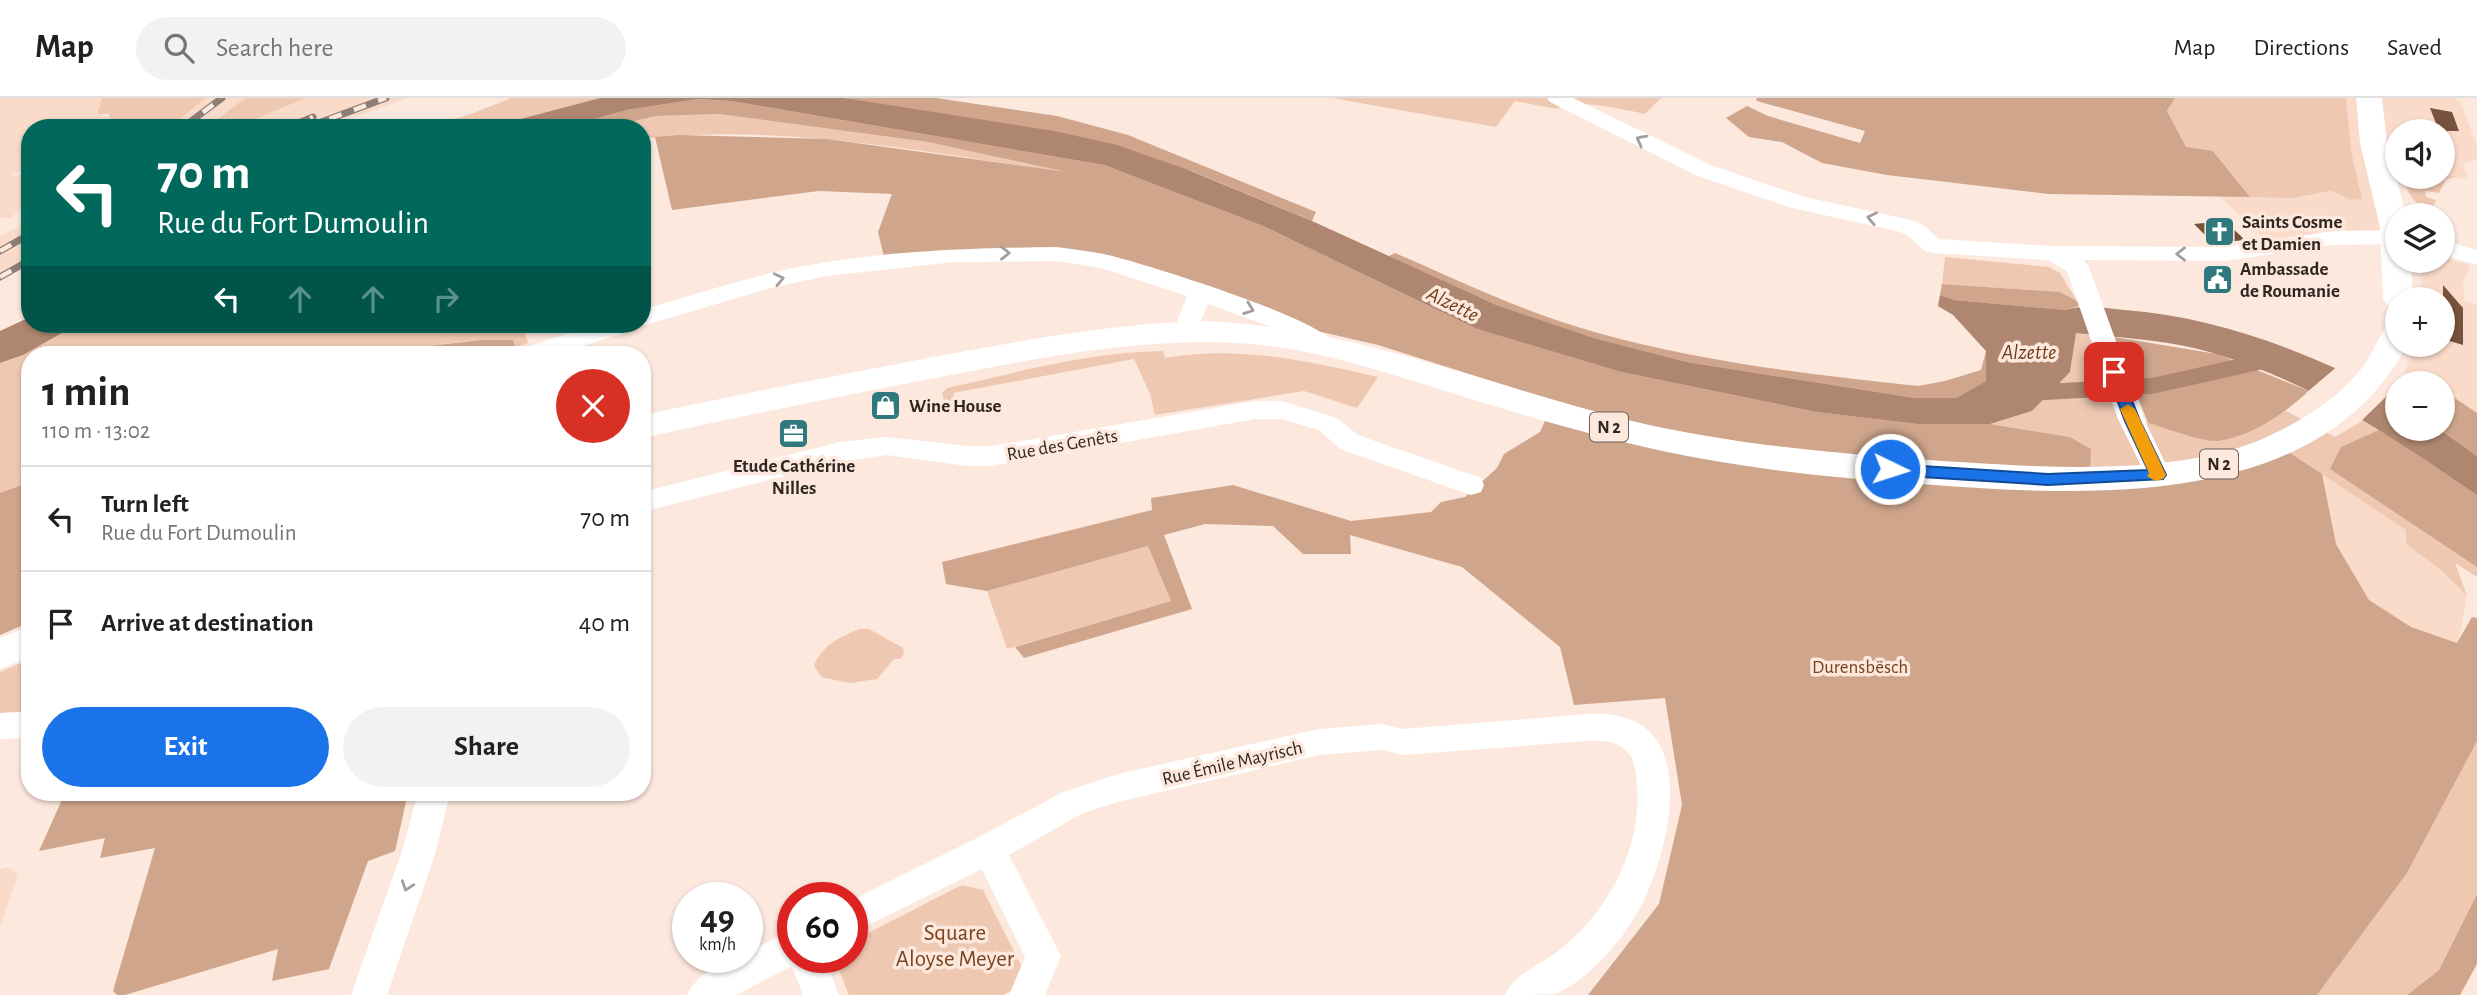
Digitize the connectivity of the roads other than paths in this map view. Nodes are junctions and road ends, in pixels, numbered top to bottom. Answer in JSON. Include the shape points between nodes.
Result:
{"nodes":[{"id":1,"x":1557,"y":98,"type":"edge"},
{"id":2,"x":2369,"y":98,"type":"edge"},
{"id":3,"x":2388,"y":203,"type":"edge"},
{"id":4,"x":2385,"y":237,"type":"edge"},
{"id":5,"x":2455,"y":251,"type":"edge"},
{"id":6,"x":2051,"y":253,"type":"junction"},
{"id":7,"x":2477,"y":258,"type":"edge"},
{"id":8,"x":1201,"y":292,"type":"junction"},
{"id":9,"x":713,"y":296,"type":"junction"},
{"id":10,"x":651,"y":300,"type":"edge"},
{"id":11,"x":651,"y":315,"type":"edge"},
{"id":12,"x":1185,"y":332,"type":"junction"},
{"id":13,"x":555,"y":333,"type":"edge"},
{"id":14,"x":586,"y":333,"type":"edge"},
{"id":15,"x":529,"y":346,"type":"edge"},
{"id":16,"x":531,"y":346,"type":"edge"},
{"id":17,"x":1326,"y":346,"type":"junction"},
{"id":18,"x":2386,"y":357,"type":"edge"},
{"id":19,"x":651,"y":425,"type":"edge"},
{"id":20,"x":2158,"y":475,"type":"junction"},
{"id":21,"x":1471,"y":485,"type":"dead end"},
{"id":22,"x":651,"y":500,"type":"edge"},
{"id":23,"x":21,"y":645,"type":"edge"},
{"id":24,"x":0,"y":654,"type":"edge"},
{"id":25,"x":21,"y":725,"type":"edge"},
{"id":26,"x":0,"y":726,"type":"edge"},
{"id":27,"x":431,"y":807,"type":"edge"},
{"id":28,"x":989,"y":849,"type":"junction"},
{"id":29,"x":868,"y":909,"type":"edge"},
{"id":30,"x":777,"y":955,"type":"edge"},
{"id":31,"x":812,"y":973,"type":"edge"},
{"id":32,"x":369,"y":995,"type":"edge"},
{"id":33,"x":705,"y":995,"type":"edge"},
{"id":34,"x":821,"y":995,"type":"edge"},
{"id":35,"x":1027,"y":995,"type":"edge"},
{"id":36,"x":1523,"y":995,"type":"edge"}],
"edges":[{"from":6,"to":1,"type":"street","one_way":true,"via":[[1933,246],[1903,225],[1800,203],[1703,170]]},
{"from":2,"to":3,"type":"main road","via":[[2368,116]]},
{"from":4,"to":6,"type":"street","one_way":true,"via":[[2332,239],[2225,254]]},
{"from":5,"to":7,"type":"street"},
{"from":6,"to":20,"type":"street","via":[[2071,262],[2078,273],[2132,421]]},
{"from":9,"to":8,"type":"street","one_way":true,"via":[[827,269],[1006,253],[1102,261]]},
{"from":8,"to":12,"type":"street"},
{"from":8,"to":17,"type":"street","one_way":true,"via":[[1291,324]]},
{"from":9,"to":10,"type":"street","via":[[702,287]]},
{"from":9,"to":11,"type":"street"},
{"from":12,"to":17,"type":"main road","number":"N 2","via":[[1240,333]]},
{"from":12,"to":19,"type":"main road","number":"N 2","via":[[1069,343]]},
{"from":13,"to":15,"type":"street"},
{"from":14,"to":16,"type":"street"},
{"from":17,"to":20,"type":"main road","number":"N 2","via":[[1550,412],[1731,452],[1813,463],[2031,479]]},
{"from":18,"to":20,"type":"main road","number":"N 2","via":[[2343,407],[2315,427],[2219,464]]},
{"from":21,"to":22,"type":"street","name":"Rue des Genêts","via":[[1349,442],[1328,424],[1282,410],[1255,410],[992,456],[887,446],[840,452]]},
{"from":23,"to":24,"type":"main road"},
{"from":25,"to":26,"type":"street"},
{"from":27,"to":32,"type":"street","one_way":true},
{"from":28,"to":29,"type":"street","name":"Rue Émile Mayrisch"},
{"from":28,"to":35,"type":"street","via":[[1043,956]]},
{"from":28,"to":36,"type":"street","name":"Rue Émile Mayrisch","via":[[1074,802],[1319,742],[1382,737],[1403,742],[1586,729],[1626,732],[1648,752],[1655,774],[1633,886],[1599,937],[1558,974]]},
{"from":30,"to":33,"type":"street"},
{"from":31,"to":34,"type":"street"}]}
